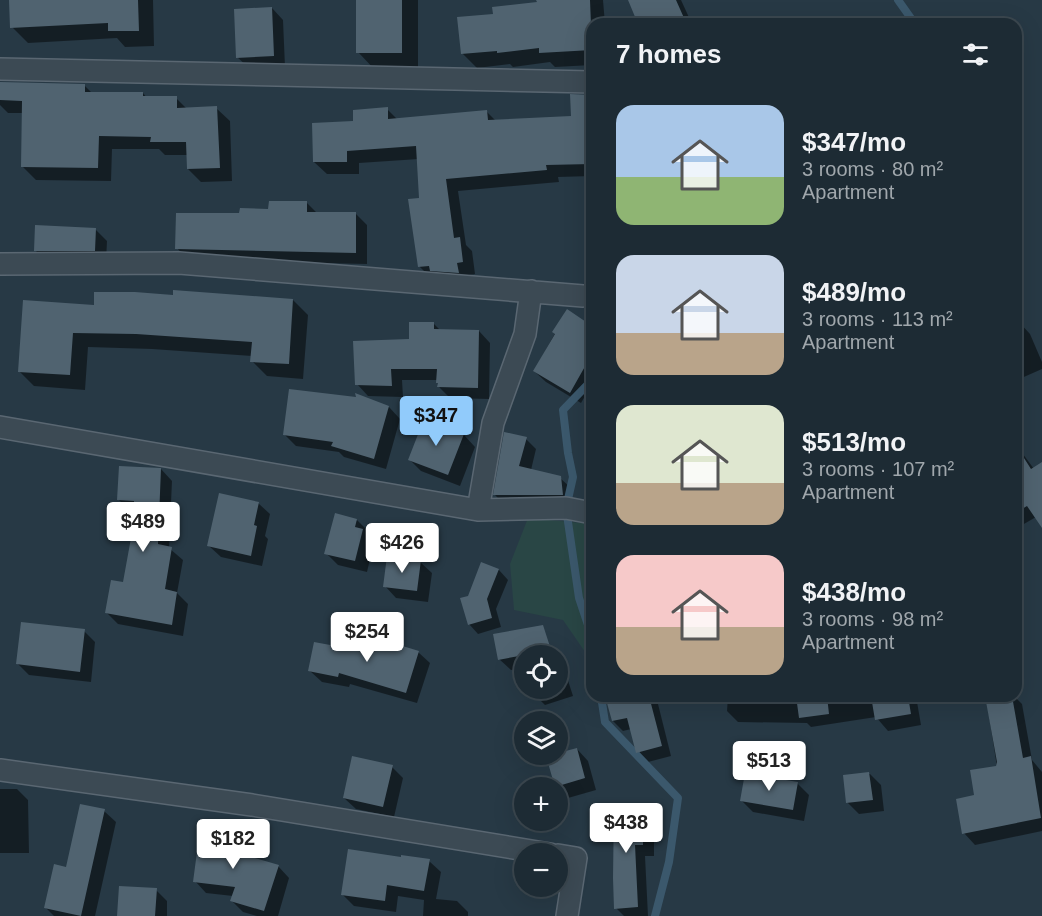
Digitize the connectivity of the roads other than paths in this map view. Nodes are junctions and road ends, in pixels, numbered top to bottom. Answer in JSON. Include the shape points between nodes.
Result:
{"nodes":[{"id":1,"x":0,"y":69,"type":"edge"},
{"id":2,"x":586,"y":82,"type":"edge"},
{"id":3,"x":0,"y":264,"type":"edge"},
{"id":4,"x":531,"y":291,"type":"junction"},
{"id":5,"x":583,"y":296,"type":"dead end"},
{"id":6,"x":0,"y":427,"type":"edge"},
{"id":7,"x":477,"y":510,"type":"junction"},
{"id":8,"x":586,"y":512,"type":"edge"},
{"id":9,"x":0,"y":770,"type":"edge"},
{"id":10,"x":514,"y":848,"type":"edge"},
{"id":11,"x":568,"y":857,"type":"edge"},
{"id":12,"x":567,"y":916,"type":"edge"}],
"edges":[{"from":1,"to":2,"type":"street"},
{"from":3,"to":4,"type":"street","via":[[179,263]]},
{"from":4,"to":5,"type":"street"},
{"from":4,"to":7,"type":"street","via":[[525,334],[493,423]]},
{"from":6,"to":7,"type":"street"},
{"from":7,"to":8,"type":"street","via":[[566,508]]},
{"from":9,"to":10,"type":"street"},
{"from":11,"to":12,"type":"street","via":[[576,858]]}]}
